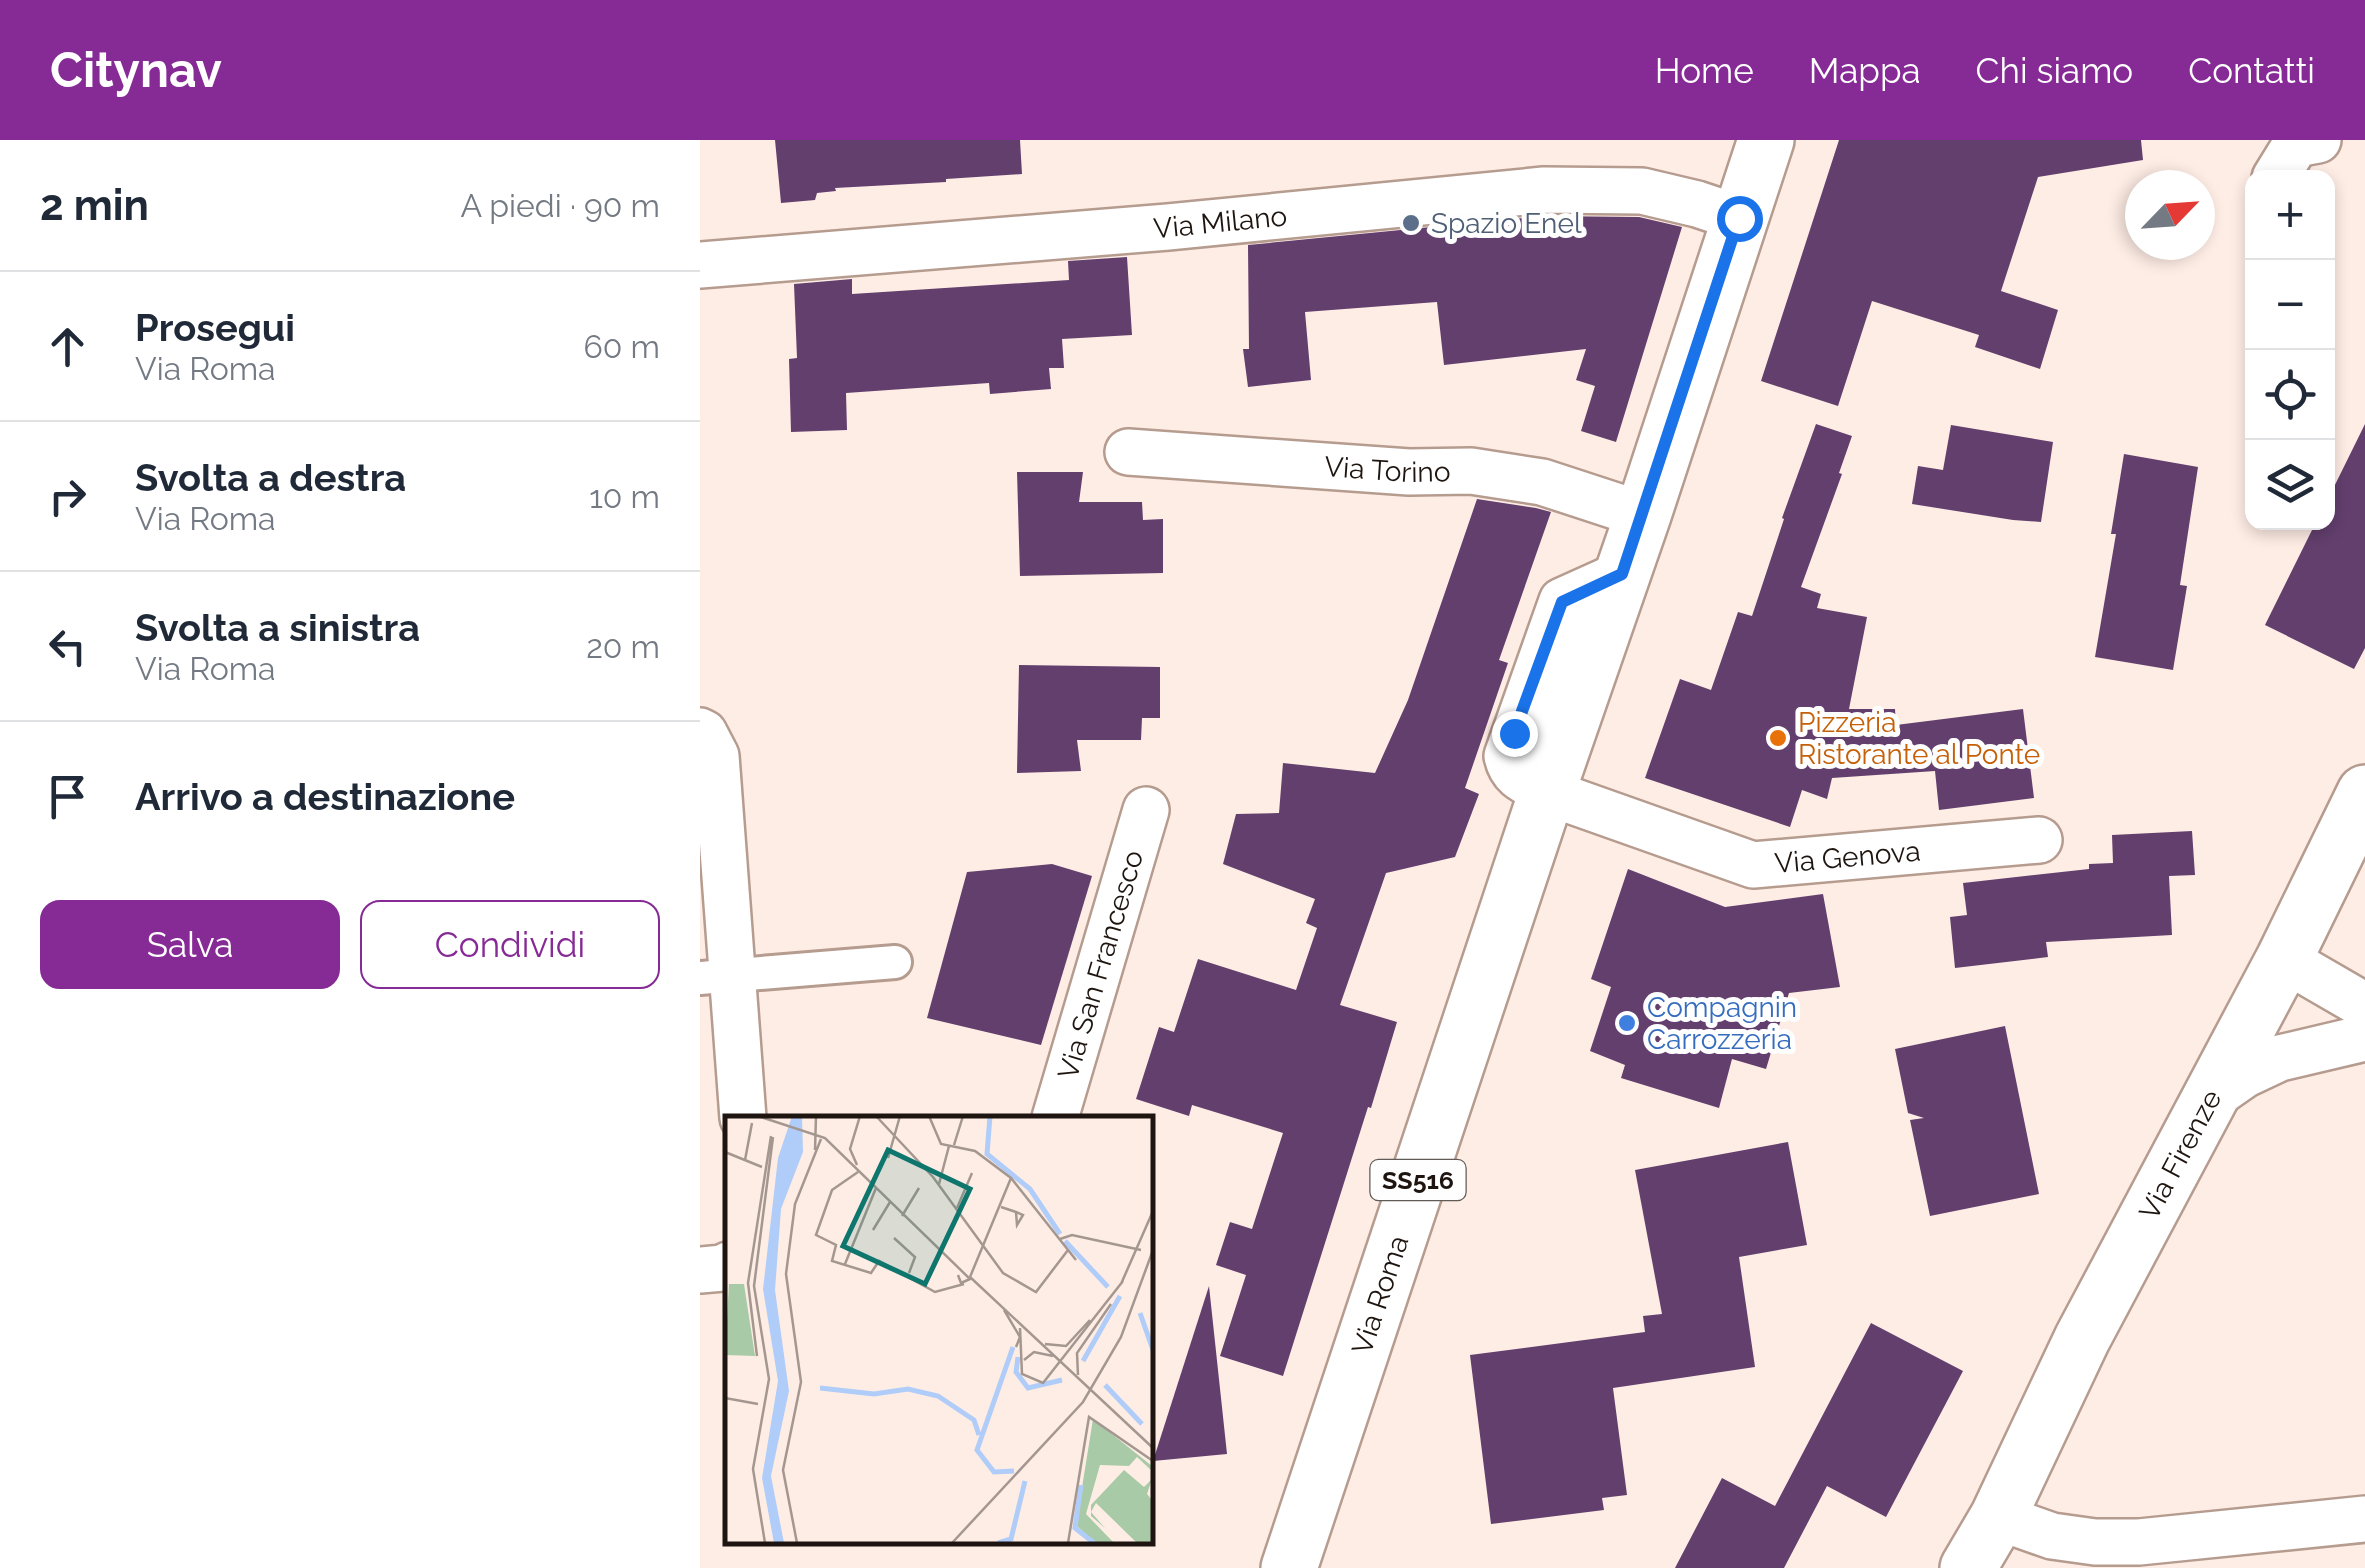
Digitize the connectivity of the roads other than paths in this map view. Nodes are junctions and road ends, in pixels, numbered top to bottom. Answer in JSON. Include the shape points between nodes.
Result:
{"nodes":[{"id":1,"x":1766,"y":140,"type":"edge"},
{"id":2,"x":2318,"y":140,"type":"edge"},
{"id":3,"x":2280,"y":170,"type":"edge"},
{"id":4,"x":1739,"y":218,"type":"junction"},
{"id":5,"x":700,"y":264,"type":"edge"},
{"id":6,"x":1128,"y":452,"type":"dead end"},
{"id":7,"x":1643,"y":514,"type":"junction"},
{"id":8,"x":700,"y":732,"type":"edge"},
{"id":9,"x":1547,"y":792,"type":"junction"},
{"id":10,"x":2365,"y":793,"type":"edge"},
{"id":11,"x":1146,"y":810,"type":"dead end"},
{"id":12,"x":2039,"y":840,"type":"dead end"},
{"id":13,"x":895,"y":962,"type":"dead end"},
{"id":14,"x":2275,"y":977,"type":"junction"},
{"id":15,"x":716,"y":978,"type":"edge"},
{"id":16,"x":2360,"y":1028,"type":"edge"},
{"id":17,"x":2211,"y":1098,"type":"junction"},
{"id":18,"x":743,"y":1116,"type":"edge"},
{"id":19,"x":1056,"y":1116,"type":"edge"},
{"id":20,"x":725,"y":1267,"type":"edge"},
{"id":21,"x":700,"y":1270,"type":"edge"},
{"id":22,"x":1998,"y":1517,"type":"junction"},
{"id":23,"x":2365,"y":1519,"type":"edge"},
{"id":24,"x":1289,"y":1568,"type":"edge"},
{"id":25,"x":1968,"y":1568,"type":"edge"}],
"edges":[{"from":1,"to":4,"type":"main road","name":"Via Roma","number":"SS516"},
{"from":2,"to":3,"type":"street","via":[[2296,144]]},
{"from":4,"to":5,"type":"street","name":"Via Milano","via":[[1642,191],[1544,190],[1168,228]]},
{"from":4,"to":7,"type":"main road","name":"Via Roma","number":"SS516"},
{"from":6,"to":7,"type":"street","name":"Via Torino","via":[[1471,472],[1542,482]]},
{"from":7,"to":9,"type":"main road","name":"Via Roma","number":"SS516"},
{"from":8,"to":15,"type":"street","via":[[716,756]]},
{"from":9,"to":12,"type":"street","name":"Via Genova","via":[[1753,865]]},
{"from":9,"to":24,"type":"main road","name":"Via Roma","number":"SS516"},
{"from":10,"to":14,"type":"main road","name":"Via Firenze"},
{"from":11,"to":19,"type":"street","name":"Via San Francesco"},
{"from":13,"to":15,"type":"street"},
{"from":14,"to":16,"type":"street"},
{"from":14,"to":17,"type":"main road","name":"Via Firenze"},
{"from":15,"to":18,"type":"street"},
{"from":16,"to":17,"type":"street","via":[[2280,1058]]},
{"from":17,"to":22,"type":"main road","name":"Via Firenze","via":[[2082,1339]]},
{"from":20,"to":21,"type":"street"},
{"from":22,"to":23,"type":"street","via":[[2052,1536],[2096,1542]]},
{"from":22,"to":25,"type":"main road","name":"Via Firenze"}]}
